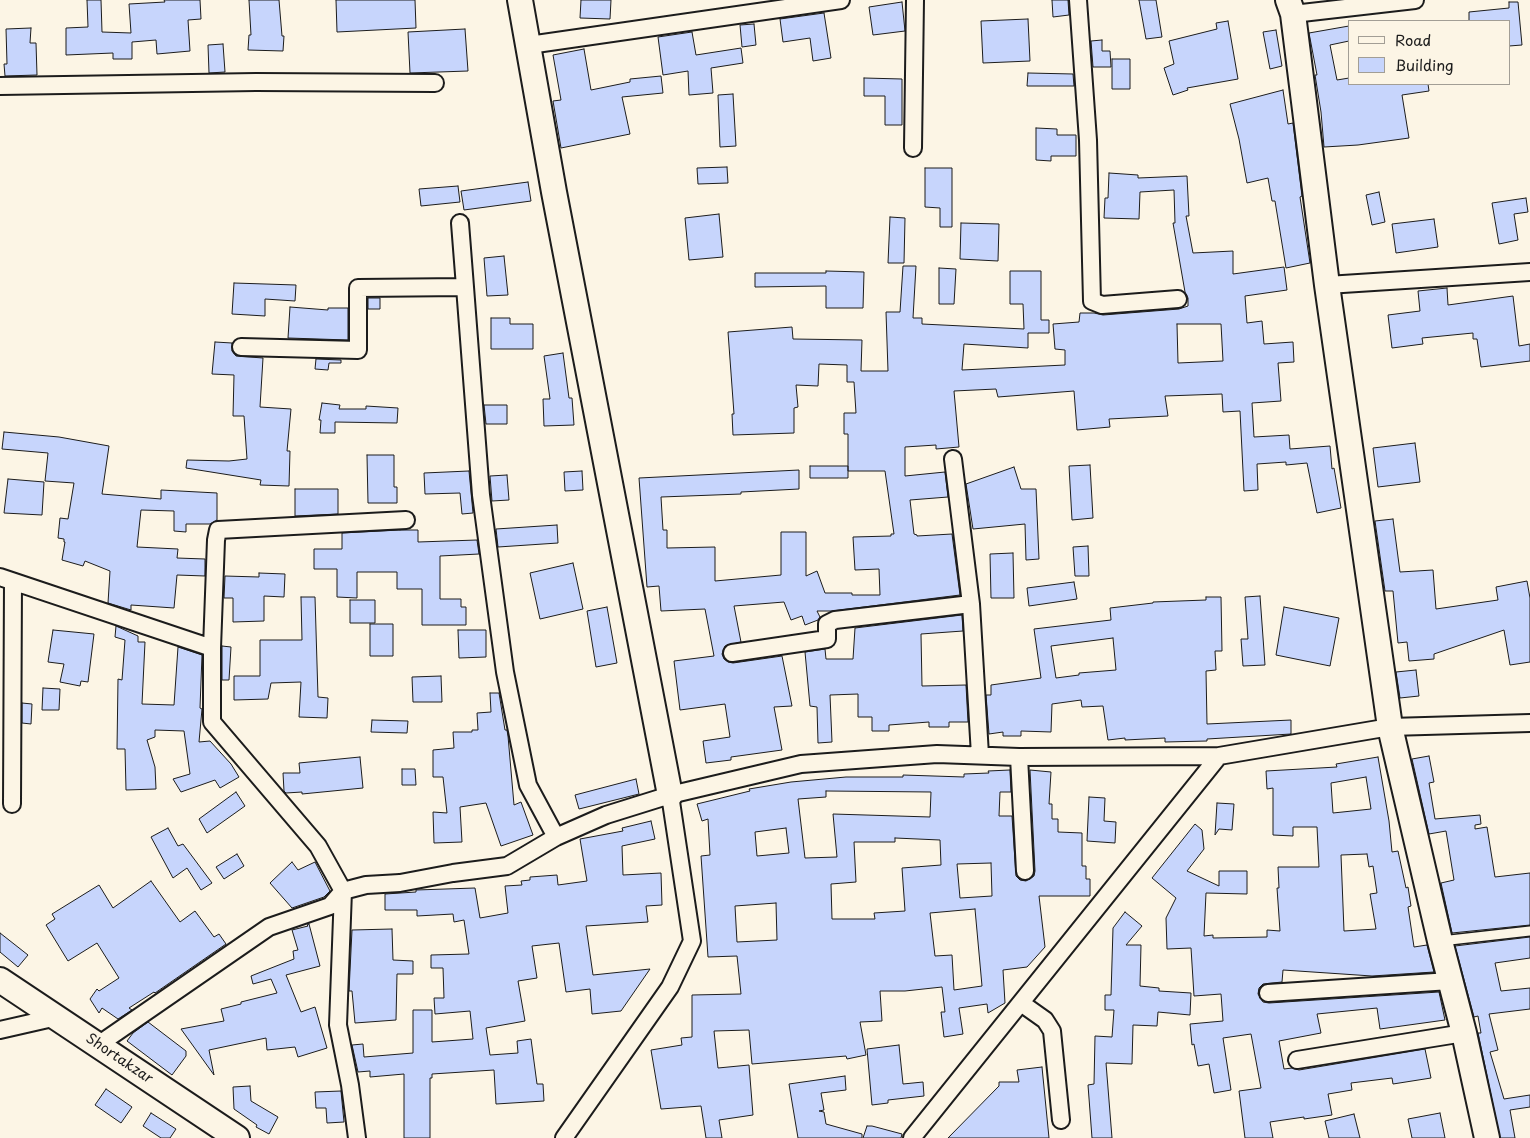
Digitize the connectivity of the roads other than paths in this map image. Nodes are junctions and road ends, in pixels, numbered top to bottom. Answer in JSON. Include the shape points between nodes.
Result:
{"nodes":[{"id":1,"x":520,"y":0,"type":"edge"},
{"id":2,"x":841,"y":0,"type":"edge"},
{"id":3,"x":915,"y":0,"type":"edge"},
{"id":4,"x":1078,"y":0,"type":"edge"},
{"id":5,"x":1415,"y":0,"type":"edge"},
{"id":6,"x":1291,"y":7,"type":"edge"},
{"id":7,"x":529,"y":45,"type":"junction"},
{"id":8,"x":435,"y":83,"type":"dead end"},
{"id":9,"x":0,"y":86,"type":"edge"},
{"id":10,"x":913,"y":148,"type":"dead end"},
{"id":11,"x":460,"y":223,"type":"dead end"},
{"id":12,"x":1530,"y":272,"type":"edge"},
{"id":13,"x":1327,"y":286,"type":"junction"},
{"id":14,"x":465,"y":287,"type":"junction"},
{"id":15,"x":1178,"y":299,"type":"dead end"},
{"id":16,"x":241,"y":347,"type":"dead end"},
{"id":17,"x":953,"y":459,"type":"dead end"},
{"id":18,"x":406,"y":520,"type":"dead end"},
{"id":19,"x":6,"y":580,"type":"edge"},
{"id":20,"x":971,"y":604,"type":"junction"},
{"id":21,"x":212,"y":648,"type":"junction"},
{"id":22,"x":732,"y":653,"type":"dead end"},
{"id":23,"x":1530,"y":723,"type":"edge"},
{"id":24,"x":1390,"y":727,"type":"junction"},
{"id":25,"x":980,"y":755,"type":"junction"},
{"id":26,"x":1219,"y":756,"type":"junction"},
{"id":27,"x":1019,"y":757,"type":"junction"},
{"id":28,"x":670,"y":795,"type":"junction"},
{"id":29,"x":12,"y":804,"type":"dead end"},
{"id":30,"x":556,"y":837,"type":"junction"},
{"id":31,"x":1025,"y":871,"type":"dead end"},
{"id":32,"x":343,"y":891,"type":"junction"},
{"id":33,"x":1530,"y":931,"type":"edge"},
{"id":34,"x":1440,"y":941,"type":"junction"},
{"id":35,"x":0,"y":980,"type":"edge"},
{"id":36,"x":1450,"y":981,"type":"junction"},
{"id":37,"x":1268,"y":993,"type":"dead end"},
{"id":38,"x":1021,"y":1003,"type":"junction"},
{"id":39,"x":57,"y":1017,"type":"junction"},
{"id":40,"x":0,"y":1030,"type":"edge"},
{"id":41,"x":1464,"y":1033,"type":"junction"},
{"id":42,"x":98,"y":1045,"type":"junction"},
{"id":43,"x":1298,"y":1060,"type":"dead end"},
{"id":44,"x":1061,"y":1120,"type":"dead end"},
{"id":45,"x":238,"y":1138,"type":"edge"},
{"id":46,"x":357,"y":1138,"type":"edge"},
{"id":47,"x":564,"y":1138,"type":"edge"},
{"id":48,"x":912,"y":1138,"type":"edge"},
{"id":49,"x":1487,"y":1138,"type":"edge"}],
"edges":[{"from":1,"to":7,"type":"street"},
{"from":2,"to":7,"type":"street"},
{"from":3,"to":10,"type":"street"},
{"from":4,"to":15,"type":"street","via":[[1088,140],[1092,301],[1102,305]]},
{"from":5,"to":6,"type":"street"},
{"from":6,"to":13,"type":"street"},
{"from":7,"to":28,"type":"street","via":[[554,192]]},
{"from":8,"to":9,"type":"street"},
{"from":11,"to":14,"type":"street"},
{"from":12,"to":13,"type":"street"},
{"from":13,"to":24,"type":"street"},
{"from":14,"to":16,"type":"street","via":[[358,288],[358,350]]},
{"from":14,"to":30,"type":"street","via":[[480,495],[505,672],[528,785]]},
{"from":17,"to":20,"type":"street"},
{"from":18,"to":21,"type":"street","via":[[218,530]]},
{"from":19,"to":21,"type":"street"},
{"from":19,"to":29,"type":"street"},
{"from":20,"to":22,"type":"street","via":[[835,620],[827,624],[827,639]]},
{"from":20,"to":25,"type":"street"},
{"from":21,"to":32,"type":"street","via":[[212,722],[318,846]]},
{"from":23,"to":24,"type":"street"},
{"from":24,"to":26,"type":"street"},
{"from":24,"to":34,"type":"street"},
{"from":25,"to":27,"type":"street"},
{"from":25,"to":28,"type":"street","via":[[937,754],[801,764]]},
{"from":26,"to":27,"type":"street"},
{"from":26,"to":38,"type":"street"},
{"from":27,"to":31,"type":"street"},
{"from":28,"to":30,"type":"street","via":[[606,815]]},
{"from":28,"to":47,"type":"street","via":[[692,941],[670,987]]},
{"from":30,"to":32,"type":"street","via":[[506,866]]},
{"from":32,"to":42,"type":"street","via":[[330,906],[269,927]]},
{"from":32,"to":46,"type":"street","via":[[338,1025]]},
{"from":33,"to":34,"type":"lane"},
{"from":34,"to":36,"type":"street"},
{"from":35,"to":39,"type":"street","name":"Shortakzar"},
{"from":36,"to":37,"type":"street"},
{"from":36,"to":41,"type":"street"},
{"from":38,"to":44,"type":"street","via":[[1045,1020],[1052,1031]]},
{"from":38,"to":48,"type":"street"},
{"from":39,"to":40,"type":"street"},
{"from":39,"to":42,"type":"street","name":"Shortakzar"},
{"from":41,"to":43,"type":"street"},
{"from":41,"to":49,"type":"street"},
{"from":42,"to":45,"type":"street","name":"Shortakzar"}]}
